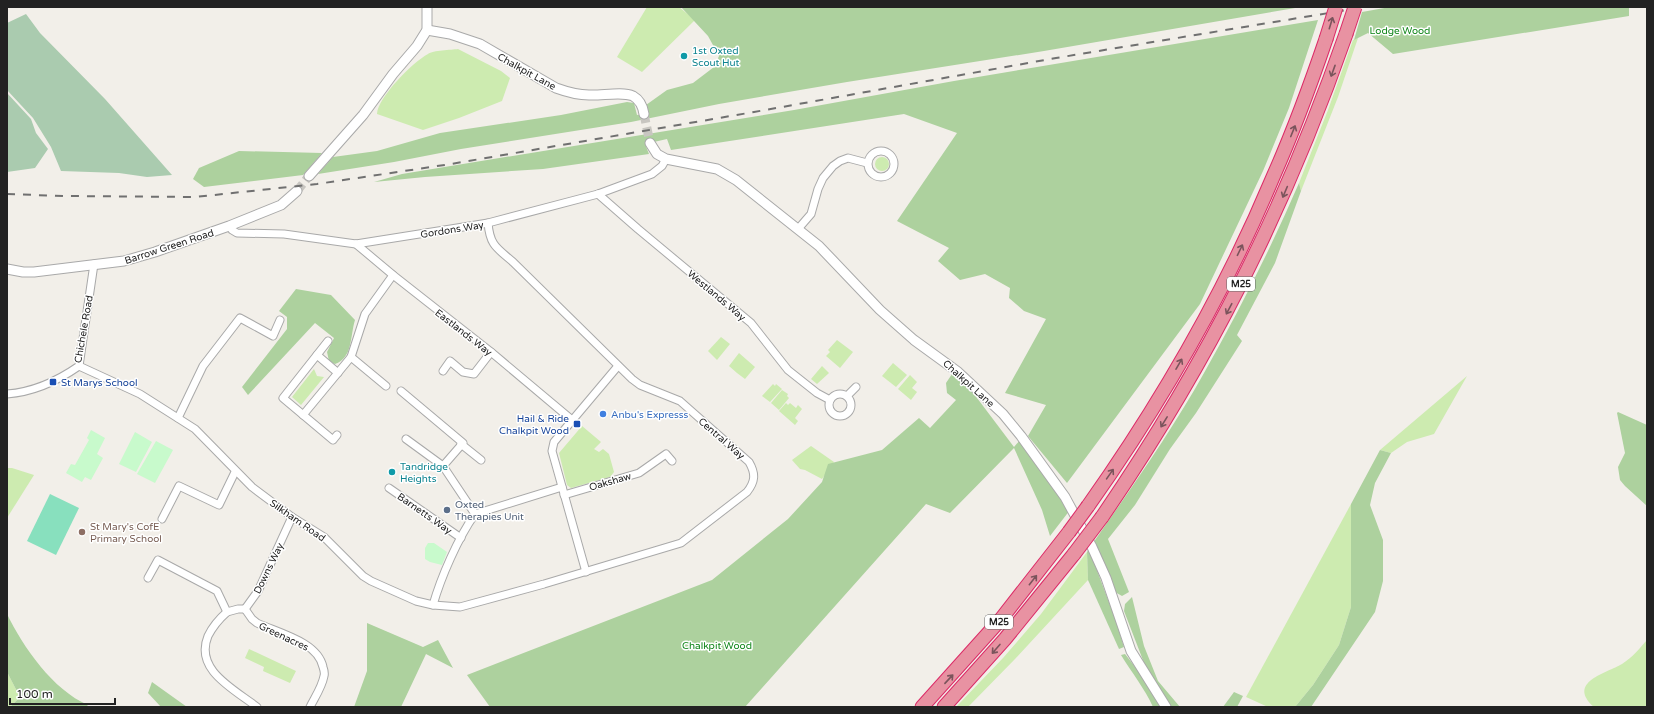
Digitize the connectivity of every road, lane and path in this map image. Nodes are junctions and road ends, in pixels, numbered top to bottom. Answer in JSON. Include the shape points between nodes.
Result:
{"nodes":[{"id":1,"x":426,"y":7,"type":"edge"},
{"id":2,"x":1336,"y":7,"type":"edge"},
{"id":3,"x":1355,"y":7,"type":"edge"},
{"id":4,"x":427,"y":30,"type":"junction"},
{"id":5,"x":644,"y":114,"type":"tunnel mouth"},
{"id":6,"x":650,"y":143,"type":"tunnel mouth"},
{"id":7,"x":666,"y":159,"type":"junction"},
{"id":8,"x":868,"y":162,"type":"dead end"},
{"id":9,"x":309,"y":176,"type":"tunnel mouth"},
{"id":10,"x":297,"y":191,"type":"tunnel mouth"},
{"id":11,"x":598,"y":194,"type":"junction"},
{"id":12,"x":488,"y":223,"type":"junction"},
{"id":13,"x":229,"y":226,"type":"junction"},
{"id":14,"x":798,"y":229,"type":"junction"},
{"id":15,"x":356,"y":244,"type":"junction"},
{"id":16,"x":94,"y":264,"type":"junction"},
{"id":17,"x":7,"y":269,"type":"edge"},
{"id":18,"x":393,"y":275,"type":"junction"},
{"id":19,"x":280,"y":320,"type":"dead end"},
{"id":20,"x":328,"y":341,"type":"dead end"},
{"id":21,"x":491,"y":352,"type":"junction"},
{"id":22,"x":317,"y":355,"type":"junction"},
{"id":23,"x":351,"y":357,"type":"junction"},
{"id":24,"x":78,"y":366,"type":"junction"},
{"id":25,"x":618,"y":366,"type":"junction"},
{"id":26,"x":443,"y":371,"type":"dead end"},
{"id":27,"x":338,"y":373,"type":"junction"},
{"id":28,"x":386,"y":386,"type":"dead end"},
{"id":29,"x":856,"y":387,"type":"dead end"},
{"id":30,"x":401,"y":391,"type":"dead end"},
{"id":31,"x":7,"y":394,"type":"edge"},
{"id":32,"x":847,"y":396,"type":"junction"},
{"id":33,"x":830,"y":400,"type":"junction"},
{"id":34,"x":303,"y":415,"type":"junction"},
{"id":35,"x":178,"y":418,"type":"junction"},
{"id":36,"x":572,"y":420,"type":"junction"},
{"id":37,"x":337,"y":435,"type":"dead end"},
{"id":38,"x":406,"y":438,"type":"dead end"},
{"id":39,"x":461,"y":444,"type":"junction"},
{"id":40,"x":481,"y":460,"type":"dead end"},
{"id":41,"x":672,"y":461,"type":"dead end"},
{"id":42,"x":443,"y":466,"type":"junction"},
{"id":43,"x":235,"y":472,"type":"junction"},
{"id":44,"x":389,"y":488,"type":"dead end"},
{"id":45,"x":563,"y":491,"type":"junction"},
{"id":46,"x":475,"y":514,"type":"junction"},
{"id":47,"x":292,"y":517,"type":"junction"},
{"id":48,"x":162,"y":519,"type":"dead end"},
{"id":49,"x":461,"y":538,"type":"junction"},
{"id":50,"x":586,"y":572,"type":"junction"},
{"id":51,"x":148,"y":578,"type":"dead end"},
{"id":52,"x":433,"y":605,"type":"junction"},
{"id":53,"x":244,"y":609,"type":"junction"},
{"id":54,"x":227,"y":612,"type":"junction"},
{"id":55,"x":258,"y":707,"type":"edge"},
{"id":56,"x":310,"y":707,"type":"edge"},
{"id":57,"x":922,"y":707,"type":"edge"},
{"id":58,"x":944,"y":707,"type":"edge"},
{"id":59,"x":1166,"y":707,"type":"edge"}],
"edges":[{"from":1,"to":4,"type":"street"},
{"from":57,"to":2,"type":"highway","number":"M25","one_way":true,"bridge":true,"via":[[1001,619],[1069,532],[1150,413],[1225,281],[1258,213],[1288,143]]},
{"from":3,"to":58,"type":"highway","number":"M25","one_way":true,"bridge":true,"via":[[1298,162],[1267,232],[1234,299],[1171,411],[1102,517],[1074,554],[1005,639]]},
{"from":4,"to":5,"type":"street","name":"Chalkpit Lane","via":[[450,34],[480,44],[569,93],[633,97],[642,107]]},
{"from":4,"to":9,"type":"street","via":[[363,115]]},
{"from":6,"to":7,"type":"street","via":[[657,154]]},
{"from":7,"to":11,"type":"street","name":"Gordons Way","via":[[652,174]]},
{"from":7,"to":14,"type":"street","name":"Chalkpit Lane","via":[[717,169],[727,174]]},
{"from":8,"to":14,"type":"street","via":[[848,158],[833,166],[823,178],[810,214]]},
{"from":10,"to":13,"type":"street","name":"Barrow Green Road","via":[[281,205]]},
{"from":11,"to":12,"type":"street","name":"Gordons Way"},
{"from":11,"to":33,"type":"street","name":"Westlands Way","via":[[751,323],[788,370]]},
{"from":12,"to":15,"type":"street","name":"Gordons Way"},
{"from":12,"to":25,"type":"street","name":"Central Way","via":[[490,240],[494,246]]},
{"from":13,"to":15,"type":"street","name":"Gordons Way","via":[[237,233],[284,234]]},
{"from":13,"to":16,"type":"street","name":"Barrow Green Road","via":[[124,261]]},
{"from":14,"to":59,"type":"street","name":"Chalkpit Lane","via":[[840,266],[902,330],[962,376],[1003,414],[1021,436],[1065,497],[1092,547],[1106,578],[1131,650]]},
{"from":15,"to":18,"type":"street","name":"Eastlands Way"},
{"from":16,"to":17,"type":"street","name":"Barrow Green Road","via":[[34,272]]},
{"from":16,"to":24,"type":"street","name":"Chichele Road"},
{"from":18,"to":21,"type":"street","name":"Eastlands Way"},
{"from":18,"to":23,"type":"street","via":[[364,314]]},
{"from":19,"to":35,"type":"street","via":[[273,336],[240,318],[204,366]]},
{"from":20,"to":22,"type":"street"},
{"from":21,"to":26,"type":"street","via":[[474,374],[463,372],[450,361]]},
{"from":21,"to":36,"type":"street","name":"Eastlands Way"},
{"from":22,"to":27,"type":"street"},
{"from":22,"to":34,"type":"street","via":[[283,398]]},
{"from":23,"to":27,"type":"street"},
{"from":23,"to":28,"type":"street"},
{"from":24,"to":31,"type":"street","name":"Chichele Road","via":[[45,385]]},
{"from":24,"to":35,"type":"street","name":"Silkham Road","via":[[140,394]]},
{"from":25,"to":36,"type":"street"},
{"from":25,"to":50,"type":"street","name":"Central Way","via":[[640,384],[680,402],[749,462],[755,476],[753,485],[747,492],[681,543]]},
{"from":27,"to":34,"type":"street"},
{"from":29,"to":32,"type":"street"},
{"from":30,"to":39,"type":"street","via":[[463,442]]},
{"from":32,"to":33,"type":"street","via":[[836,394]]},
{"from":32,"to":33,"type":"street","via":[[851,407],[848,413],[842,416],[831,412]]},
{"from":34,"to":37,"type":"street","via":[[333,440]]},
{"from":35,"to":43,"type":"street","name":"Silkham Road","via":[[195,429]]},
{"from":36,"to":45,"type":"street","via":[[554,442],[552,451]]},
{"from":38,"to":42,"type":"street"},
{"from":39,"to":40,"type":"street"},
{"from":39,"to":42,"type":"street"},
{"from":41,"to":45,"type":"street","name":"Oakshaw","via":[[666,454],[639,473]]},
{"from":42,"to":46,"type":"street"},
{"from":43,"to":47,"type":"street","name":"Silkham Road"},
{"from":43,"to":48,"type":"street","via":[[219,504],[179,486]]},
{"from":44,"to":49,"type":"street","name":"Barnetts Way"},
{"from":45,"to":46,"type":"street"},
{"from":45,"to":50,"type":"street"},
{"from":46,"to":49,"type":"street"},
{"from":47,"to":52,"type":"street","name":"Silkham Road","via":[[324,537],[370,581],[416,601]]},
{"from":47,"to":53,"type":"street","name":"Downs Way","via":[[258,591]]},
{"from":49,"to":52,"type":"street"},
{"from":50,"to":52,"type":"street","name":"Silkham Road","via":[[460,606]]},
{"from":51,"to":54,"type":"street","via":[[158,560],[218,591]]},
{"from":53,"to":54,"type":"street"},
{"from":53,"to":56,"type":"street","name":"Greenacres","via":[[257,623],[301,642],[318,654],[325,675]]},
{"from":54,"to":55,"type":"street","via":[[212,628],[205,644],[207,663],[211,671]]}]}
